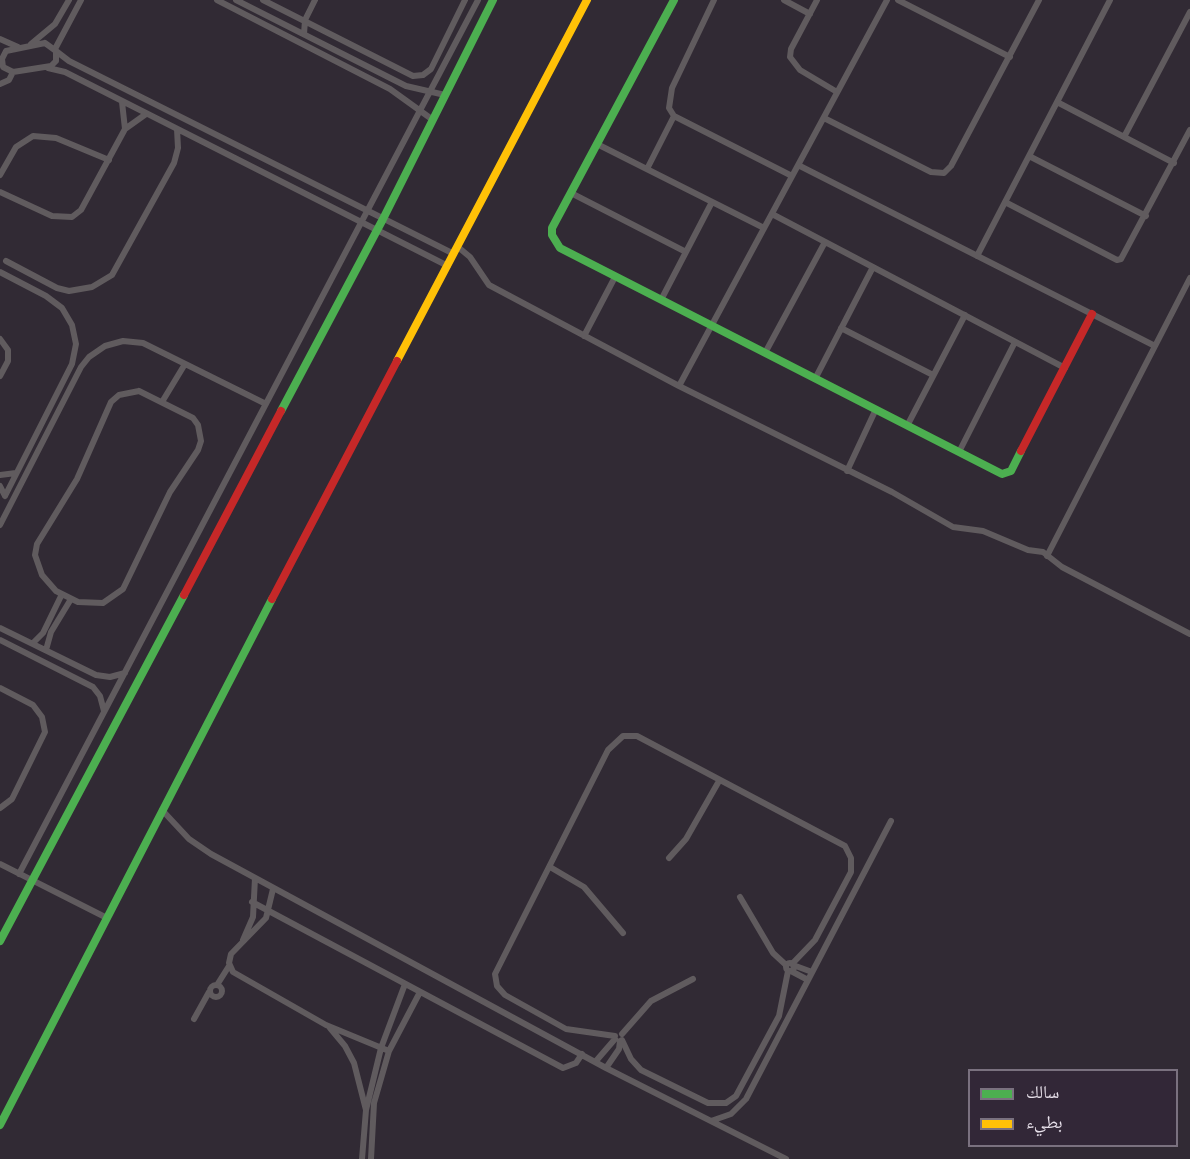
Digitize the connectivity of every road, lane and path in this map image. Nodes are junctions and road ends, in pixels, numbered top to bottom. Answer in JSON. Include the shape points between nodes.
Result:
{"nodes":[{"id":1,"x":69,"y":0,"type":"edge"},
{"id":2,"x":81,"y":0,"type":"edge"},
{"id":3,"x":217,"y":0,"type":"edge"},
{"id":4,"x":236,"y":0,"type":"edge"},
{"id":5,"x":263,"y":0,"type":"edge"},
{"id":6,"x":315,"y":0,"type":"edge"},
{"id":7,"x":465,"y":0,"type":"edge"},
{"id":8,"x":478,"y":0,"type":"edge"},
{"id":9,"x":494,"y":0,"type":"edge"},
{"id":10,"x":587,"y":0,"type":"edge"},
{"id":11,"x":674,"y":0,"type":"edge"},
{"id":12,"x":714,"y":0,"type":"edge"},
{"id":13,"x":784,"y":0,"type":"edge"},
{"id":14,"x":817,"y":0,"type":"edge"},
{"id":15,"x":886,"y":0,"type":"edge"},
{"id":16,"x":898,"y":0,"type":"edge"},
{"id":17,"x":1029,"y":0,"type":"edge"},
{"id":18,"x":1110,"y":0,"type":"edge"},
{"id":19,"x":1038,"y":2,"type":"edge"},
{"id":20,"x":1190,"y":12,"type":"edge"},
{"id":21,"x":265,"y":14,"type":"junction"},
{"id":22,"x":810,"y":14,"type":"junction"},
{"id":23,"x":305,"y":20,"type":"junction"},
{"id":24,"x":260,"y":22,"type":"junction"},
{"id":25,"x":288,"y":26,"type":"junction"},
{"id":26,"x":304,"y":34,"type":"junction"},
{"id":27,"x":0,"y":39,"type":"edge"},
{"id":28,"x":28,"y":46,"type":"junction"},
{"id":29,"x":19,"y":48,"type":"junction"},
{"id":30,"x":55,"y":50,"type":"junction"},
{"id":31,"x":1010,"y":57,"type":"junction"},
{"id":32,"x":1,"y":59,"type":"edge"},
{"id":33,"x":48,"y":68,"type":"junction"},
{"id":34,"x":12,"y":72,"type":"junction"},
{"id":35,"x":0,"y":84,"type":"edge"},
{"id":36,"x":431,"y":92,"type":"junction"},
{"id":37,"x":837,"y":92,"type":"junction"},
{"id":38,"x":445,"y":95,"type":"junction"},
{"id":39,"x":122,"y":102,"type":"junction"},
{"id":40,"x":1057,"y":102,"type":"junction"},
{"id":41,"x":421,"y":111,"type":"junction"},
{"id":42,"x":146,"y":114,"type":"junction"},
{"id":43,"x":674,"y":116,"type":"junction"},
{"id":44,"x":824,"y":118,"type":"junction"},
{"id":45,"x":433,"y":120,"type":"junction"},
{"id":46,"x":125,"y":129,"type":"junction"},
{"id":47,"x":177,"y":129,"type":"junction"},
{"id":48,"x":1190,"y":130,"type":"edge"},
{"id":49,"x":1124,"y":137,"type":"junction"},
{"id":50,"x":597,"y":144,"type":"junction"},
{"id":51,"x":1029,"y":156,"type":"junction"},
{"id":52,"x":109,"y":160,"type":"junction"},
{"id":53,"x":1174,"y":163,"type":"junction"},
{"id":54,"x":798,"y":165,"type":"junction"},
{"id":55,"x":280,"y":167,"type":"junction"},
{"id":56,"x":647,"y":169,"type":"junction"},
{"id":57,"x":0,"y":175,"type":"edge"},
{"id":58,"x":792,"y":176,"type":"junction"},
{"id":59,"x":275,"y":179,"type":"junction"},
{"id":60,"x":0,"y":192,"type":"edge"},
{"id":61,"x":571,"y":193,"type":"junction"},
{"id":62,"x":712,"y":202,"type":"junction"},
{"id":63,"x":1005,"y":202,"type":"junction"},
{"id":64,"x":369,"y":212,"type":"junction"},
{"id":65,"x":772,"y":214,"type":"junction"},
{"id":66,"x":1146,"y":216,"type":"junction"},
{"id":67,"x":382,"y":219,"type":"junction"},
{"id":68,"x":363,"y":224,"type":"junction"},
{"id":69,"x":764,"y":228,"type":"junction"},
{"id":70,"x":375,"y":230,"type":"junction"},
{"id":71,"x":825,"y":242,"type":"junction"},
{"id":72,"x":456,"y":250,"type":"junction"},
{"id":73,"x":686,"y":252,"type":"junction"},
{"id":74,"x":977,"y":256,"type":"junction"},
{"id":75,"x":6,"y":261,"type":"dead end"},
{"id":76,"x":448,"y":266,"type":"junction"},
{"id":77,"x":873,"y":267,"type":"junction"},
{"id":78,"x":0,"y":272,"type":"edge"},
{"id":79,"x":615,"y":277,"type":"junction"},
{"id":80,"x":1190,"y":278,"type":"edge"},
{"id":81,"x":661,"y":300,"type":"junction"},
{"id":82,"x":1092,"y":314,"type":"junction"},
{"id":83,"x":964,"y":315,"type":"junction"},
{"id":84,"x":712,"y":326,"type":"junction"},
{"id":85,"x":841,"y":328,"type":"junction"},
{"id":86,"x":584,"y":336,"type":"junction"},
{"id":87,"x":0,"y":339,"type":"edge"},
{"id":88,"x":1015,"y":342,"type":"junction"},
{"id":89,"x":1155,"y":346,"type":"junction"},
{"id":90,"x":765,"y":353,"type":"junction"},
{"id":91,"x":185,"y":364,"type":"junction"},
{"id":92,"x":1065,"y":368,"type":"junction"},
{"id":93,"x":933,"y":375,"type":"junction"},
{"id":94,"x":0,"y":376,"type":"edge"},
{"id":95,"x":815,"y":379,"type":"junction"},
{"id":96,"x":679,"y":386,"type":"junction"},
{"id":97,"x":162,"y":402,"type":"junction"},
{"id":98,"x":266,"y":404,"type":"junction"},
{"id":99,"x":876,"y":409,"type":"junction"},
{"id":100,"x":907,"y":426,"type":"junction"},
{"id":101,"x":959,"y":452,"type":"junction"},
{"id":102,"x":847,"y":471,"type":"junction"},
{"id":103,"x":16,"y":473,"type":"junction"},
{"id":104,"x":0,"y":475,"type":"edge"},
{"id":105,"x":0,"y":486,"type":"edge"},
{"id":106,"x":0,"y":525,"type":"edge"},
{"id":107,"x":1047,"y":556,"type":"junction"},
{"id":108,"x":62,"y":594,"type":"junction"},
{"id":109,"x":71,"y":599,"type":"junction"},
{"id":110,"x":0,"y":628,"type":"edge"},
{"id":111,"x":1190,"y":634,"type":"edge"},
{"id":112,"x":0,"y":640,"type":"edge"},
{"id":113,"x":33,"y":643,"type":"junction"},
{"id":114,"x":46,"y":650,"type":"junction"},
{"id":115,"x":125,"y":673,"type":"junction"},
{"id":116,"x":0,"y":688,"type":"edge"},
{"id":117,"x":104,"y":713,"type":"junction"},
{"id":118,"x":719,"y":781,"type":"junction"},
{"id":119,"x":0,"y":808,"type":"edge"},
{"id":120,"x":162,"y":810,"type":"junction"},
{"id":121,"x":891,"y":821,"type":"dead end"},
{"id":122,"x":669,"y":858,"type":"dead end"},
{"id":123,"x":0,"y":864,"type":"edge"},
{"id":124,"x":550,"y":867,"type":"junction"},
{"id":125,"x":19,"y":874,"type":"junction"},
{"id":126,"x":255,"y":878,"type":"junction"},
{"id":127,"x":32,"y":881,"type":"junction"},
{"id":128,"x":273,"y":889,"type":"junction"},
{"id":129,"x":740,"y":897,"type":"dead end"},
{"id":130,"x":252,"y":902,"type":"junction"},
{"id":131,"x":268,"y":911,"type":"junction"},
{"id":132,"x":107,"y":918,"type":"junction"},
{"id":133,"x":623,"y":933,"type":"dead end"},
{"id":134,"x":243,"y":940,"type":"junction"},
{"id":135,"x":0,"y":941,"type":"edge"},
{"id":136,"x":230,"y":966,"type":"junction"},
{"id":137,"x":790,"y":967,"type":"junction"},
{"id":138,"x":812,"y":972,"type":"junction"},
{"id":139,"x":693,"y":979,"type":"dead end"},
{"id":140,"x":808,"y":980,"type":"junction"},
{"id":141,"x":405,"y":984,"type":"junction"},
{"id":142,"x":217,"y":985,"type":"junction"},
{"id":143,"x":209,"y":992,"type":"junction"},
{"id":144,"x":420,"y":992,"type":"junction"},
{"id":145,"x":194,"y":1019,"type":"dead end"},
{"id":146,"x":326,"y":1025,"type":"junction"},
{"id":147,"x":619,"y":1038,"type":"junction"},
{"id":148,"x":381,"y":1048,"type":"junction"},
{"id":149,"x":389,"y":1051,"type":"junction"},
{"id":150,"x":582,"y":1054,"type":"junction"},
{"id":151,"x":596,"y":1061,"type":"junction"},
{"id":152,"x":606,"y":1068,"type":"junction"},
{"id":153,"x":366,"y":1110,"type":"junction"},
{"id":154,"x":711,"y":1121,"type":"junction"},
{"id":155,"x":0,"y":1125,"type":"edge"},
{"id":156,"x":362,"y":1159,"type":"edge"},
{"id":157,"x":371,"y":1159,"type":"edge"},
{"id":158,"x":786,"y":1159,"type":"edge"}],
"edges":[{"from":1,"to":28,"type":"street","via":[[55,24]]},
{"from":2,"to":30,"type":"street"},
{"from":3,"to":24,"type":"street"},
{"from":4,"to":21,"type":"street"},
{"from":5,"to":23,"type":"street"},
{"from":6,"to":23,"type":"street"},
{"from":7,"to":23,"type":"street","via":[[431,69],[418,76],[408,75]]},
{"from":8,"to":36,"type":"street"},
{"from":9,"to":38,"type":"street"},
{"from":10,"to":72,"type":"street"},
{"from":11,"to":50,"type":"street"},
{"from":12,"to":43,"type":"street","via":[[672,88],[669,108]]},
{"from":13,"to":22,"type":"street"},
{"from":14,"to":22,"type":"street"},
{"from":15,"to":37,"type":"street"},
{"from":16,"to":31,"type":"street"},
{"from":17,"to":19,"type":"street"},
{"from":18,"to":40,"type":"street"},
{"from":19,"to":31,"type":"street"},
{"from":20,"to":49,"type":"street"},
{"from":21,"to":24,"type":"street"},
{"from":21,"to":25,"type":"street"},
{"from":22,"to":37,"type":"street","via":[[791,49],[790,60]]},
{"from":23,"to":25,"type":"street"},
{"from":23,"to":26,"type":"street"},
{"from":24,"to":41,"type":"street","via":[[400,95]]},
{"from":25,"to":26,"type":"street"},
{"from":26,"to":36,"type":"street","via":[[406,86]]},
{"from":27,"to":29,"type":"street"},
{"from":28,"to":29,"type":"street"},
{"from":28,"to":30,"type":"street","via":[[45,43]]},
{"from":29,"to":32,"type":"street","via":[[9,49]]},
{"from":30,"to":33,"type":"street","via":[[56,61]]},
{"from":30,"to":55,"type":"street","via":[[69,61]]},
{"from":31,"to":44,"type":"street","via":[[944,173],[931,172]]},
{"from":32,"to":34,"type":"street"},
{"from":33,"to":34,"type":"street"},
{"from":33,"to":39,"type":"street","via":[[64,72]]},
{"from":34,"to":35,"type":"street","via":[[9,80]]},
{"from":36,"to":38,"type":"street"},
{"from":36,"to":41,"type":"street"},
{"from":37,"to":44,"type":"street"},
{"from":38,"to":45,"type":"street"},
{"from":39,"to":42,"type":"street"},
{"from":39,"to":46,"type":"street"},
{"from":40,"to":49,"type":"street"},
{"from":40,"to":51,"type":"street"},
{"from":41,"to":45,"type":"street"},
{"from":41,"to":64,"type":"street"},
{"from":42,"to":46,"type":"street"},
{"from":42,"to":47,"type":"street"},
{"from":43,"to":56,"type":"street"},
{"from":43,"to":58,"type":"street"},
{"from":44,"to":54,"type":"street"},
{"from":45,"to":67,"type":"street"},
{"from":46,"to":52,"type":"street"},
{"from":47,"to":59,"type":"street"},
{"from":47,"to":75,"type":"street","via":[[174,163],[112,275],[92,287],[69,291]]},
{"from":48,"to":53,"type":"street"},
{"from":49,"to":53,"type":"street"},
{"from":50,"to":56,"type":"street"},
{"from":50,"to":61,"type":"street"},
{"from":51,"to":63,"type":"street"},
{"from":51,"to":66,"type":"street"},
{"from":52,"to":57,"type":"street","via":[[56,138],[33,136],[16,147]]},
{"from":52,"to":60,"type":"street","via":[[81,210],[72,217],[52,216]]},
{"from":53,"to":66,"type":"street"},
{"from":54,"to":58,"type":"street"},
{"from":54,"to":74,"type":"street"},
{"from":55,"to":59,"type":"street"},
{"from":55,"to":64,"type":"street"},
{"from":56,"to":62,"type":"street"},
{"from":58,"to":65,"type":"street"},
{"from":59,"to":68,"type":"street"},
{"from":61,"to":73,"type":"street"},
{"from":61,"to":79,"type":"street","via":[[552,228],[554,243]]},
{"from":62,"to":69,"type":"street"},
{"from":62,"to":73,"type":"street"},
{"from":63,"to":66,"type":"street","via":[[1116,260],[1125,256]]},
{"from":63,"to":74,"type":"street"},
{"from":64,"to":67,"type":"street"},
{"from":64,"to":68,"type":"street"},
{"from":65,"to":69,"type":"street"},
{"from":65,"to":71,"type":"street"},
{"from":67,"to":70,"type":"street"},
{"from":67,"to":72,"type":"street"},
{"from":68,"to":70,"type":"street"},
{"from":68,"to":98,"type":"street"},
{"from":69,"to":84,"type":"street"},
{"from":70,"to":76,"type":"street"},
{"from":70,"to":127,"type":"street"},
{"from":71,"to":77,"type":"street"},
{"from":71,"to":90,"type":"street"},
{"from":72,"to":76,"type":"street"},
{"from":72,"to":86,"type":"street","via":[[470,257],[489,285]]},
{"from":73,"to":81,"type":"street"},
{"from":74,"to":82,"type":"street"},
{"from":76,"to":120,"type":"street"},
{"from":77,"to":83,"type":"street"},
{"from":77,"to":85,"type":"street"},
{"from":78,"to":103,"type":"street","via":[[62,308],[72,325],[76,344],[72,364]]},
{"from":79,"to":81,"type":"street"},
{"from":79,"to":86,"type":"street"},
{"from":80,"to":89,"type":"street"},
{"from":81,"to":84,"type":"street"},
{"from":82,"to":89,"type":"street"},
{"from":82,"to":92,"type":"street"},
{"from":83,"to":88,"type":"street"},
{"from":83,"to":93,"type":"street"},
{"from":84,"to":90,"type":"street"},
{"from":84,"to":96,"type":"street"},
{"from":85,"to":93,"type":"street"},
{"from":85,"to":95,"type":"street"},
{"from":86,"to":96,"type":"street"},
{"from":87,"to":94,"type":"street","via":[[8,350],[8,361]]},
{"from":88,"to":92,"type":"street"},
{"from":88,"to":101,"type":"street"},
{"from":89,"to":107,"type":"street"},
{"from":90,"to":95,"type":"street"},
{"from":91,"to":97,"type":"street"},
{"from":91,"to":98,"type":"street"},
{"from":91,"to":106,"type":"street","via":[[136,342],[111,343],[93,353],[81,367]]},
{"from":92,"to":101,"type":"street","via":[[1009,473],[1002,474]]},
{"from":93,"to":100,"type":"street"},
{"from":95,"to":99,"type":"street"},
{"from":96,"to":102,"type":"street"},
{"from":97,"to":108,"type":"street","via":[[139,392],[119,395],[111,402],[77,479],[37,544],[35,555],[42,575]]},
{"from":97,"to":109,"type":"street","via":[[193,418],[201,433],[198,450],[170,492],[123,589],[103,603],[90,605]]},
{"from":98,"to":115,"type":"street"},
{"from":99,"to":100,"type":"street"},
{"from":99,"to":102,"type":"street"},
{"from":100,"to":101,"type":"street"},
{"from":102,"to":107,"type":"street","via":[[954,527],[982,531]]},
{"from":103,"to":104,"type":"street"},
{"from":103,"to":105,"type":"street","via":[[4,496]]},
{"from":107,"to":111,"type":"street"},
{"from":108,"to":109,"type":"street"},
{"from":108,"to":113,"type":"street","via":[[43,633]]},
{"from":109,"to":114,"type":"street","via":[[51,632]]},
{"from":110,"to":113,"type":"street"},
{"from":112,"to":117,"type":"street","via":[[93,687]]},
{"from":113,"to":114,"type":"street"},
{"from":114,"to":115,"type":"street","via":[[96,675]]},
{"from":115,"to":117,"type":"street"},
{"from":116,"to":119,"type":"street","via":[[33,705],[42,717],[45,732],[12,799]]},
{"from":117,"to":125,"type":"street"},
{"from":118,"to":122,"type":"street","via":[[686,839]]},
{"from":118,"to":124,"type":"street","via":[[637,736],[617,739]]},
{"from":118,"to":137,"type":"street","via":[[839,842],[849,852],[851,872],[815,940]]},
{"from":120,"to":126,"type":"street","via":[[199,847]]},
{"from":120,"to":132,"type":"street"},
{"from":121,"to":138,"type":"street"},
{"from":123,"to":125,"type":"street"},
{"from":124,"to":133,"type":"street","via":[[584,887]]},
{"from":124,"to":147,"type":"street","via":[[497,968],[497,986],[505,995],[570,1030]]},
{"from":125,"to":127,"type":"street"},
{"from":126,"to":128,"type":"street"},
{"from":126,"to":130,"type":"street"},
{"from":127,"to":132,"type":"street"},
{"from":127,"to":135,"type":"street"},
{"from":128,"to":131,"type":"street"},
{"from":128,"to":150,"type":"street"},
{"from":129,"to":137,"type":"street","via":[[773,953]]},
{"from":130,"to":131,"type":"street"},
{"from":130,"to":134,"type":"street","via":[[253,917]]},
{"from":131,"to":134,"type":"street","via":[[263,922]]},
{"from":131,"to":141,"type":"street"},
{"from":132,"to":155,"type":"street"},
{"from":134,"to":136,"type":"street","via":[[231,954]]},
{"from":136,"to":142,"type":"street"},
{"from":136,"to":146,"type":"street","via":[[236,975]]},
{"from":137,"to":138,"type":"street"},
{"from":137,"to":140,"type":"street"},
{"from":137,"to":147,"type":"street","via":[[779,1016],[736,1096],[726,1103],[708,1103],[641,1070]]},
{"from":138,"to":140,"type":"street"},
{"from":139,"to":147,"type":"street","via":[[651,1001]]},
{"from":140,"to":154,"type":"street","via":[[746,1099],[731,1114]]},
{"from":141,"to":144,"type":"street"},
{"from":141,"to":148,"type":"street"},
{"from":142,"to":143,"type":"street"},
{"from":142,"to":143,"type":"street","via":[[221,995],[214,998]]},
{"from":143,"to":145,"type":"street"},
{"from":144,"to":149,"type":"street"},
{"from":144,"to":150,"type":"street","via":[[563,1068],[576,1063]]},
{"from":146,"to":148,"type":"street"},
{"from":146,"to":153,"type":"street","via":[[354,1063]]},
{"from":147,"to":151,"type":"street"},
{"from":147,"to":152,"type":"street","via":[[619,1049]]},
{"from":148,"to":149,"type":"street"},
{"from":148,"to":153,"type":"street"},
{"from":149,"to":157,"type":"street","via":[[374,1103]]},
{"from":150,"to":151,"type":"street"},
{"from":151,"to":152,"type":"street"},
{"from":152,"to":154,"type":"street"},
{"from":153,"to":156,"type":"street"},
{"from":154,"to":158,"type":"street"}]}
